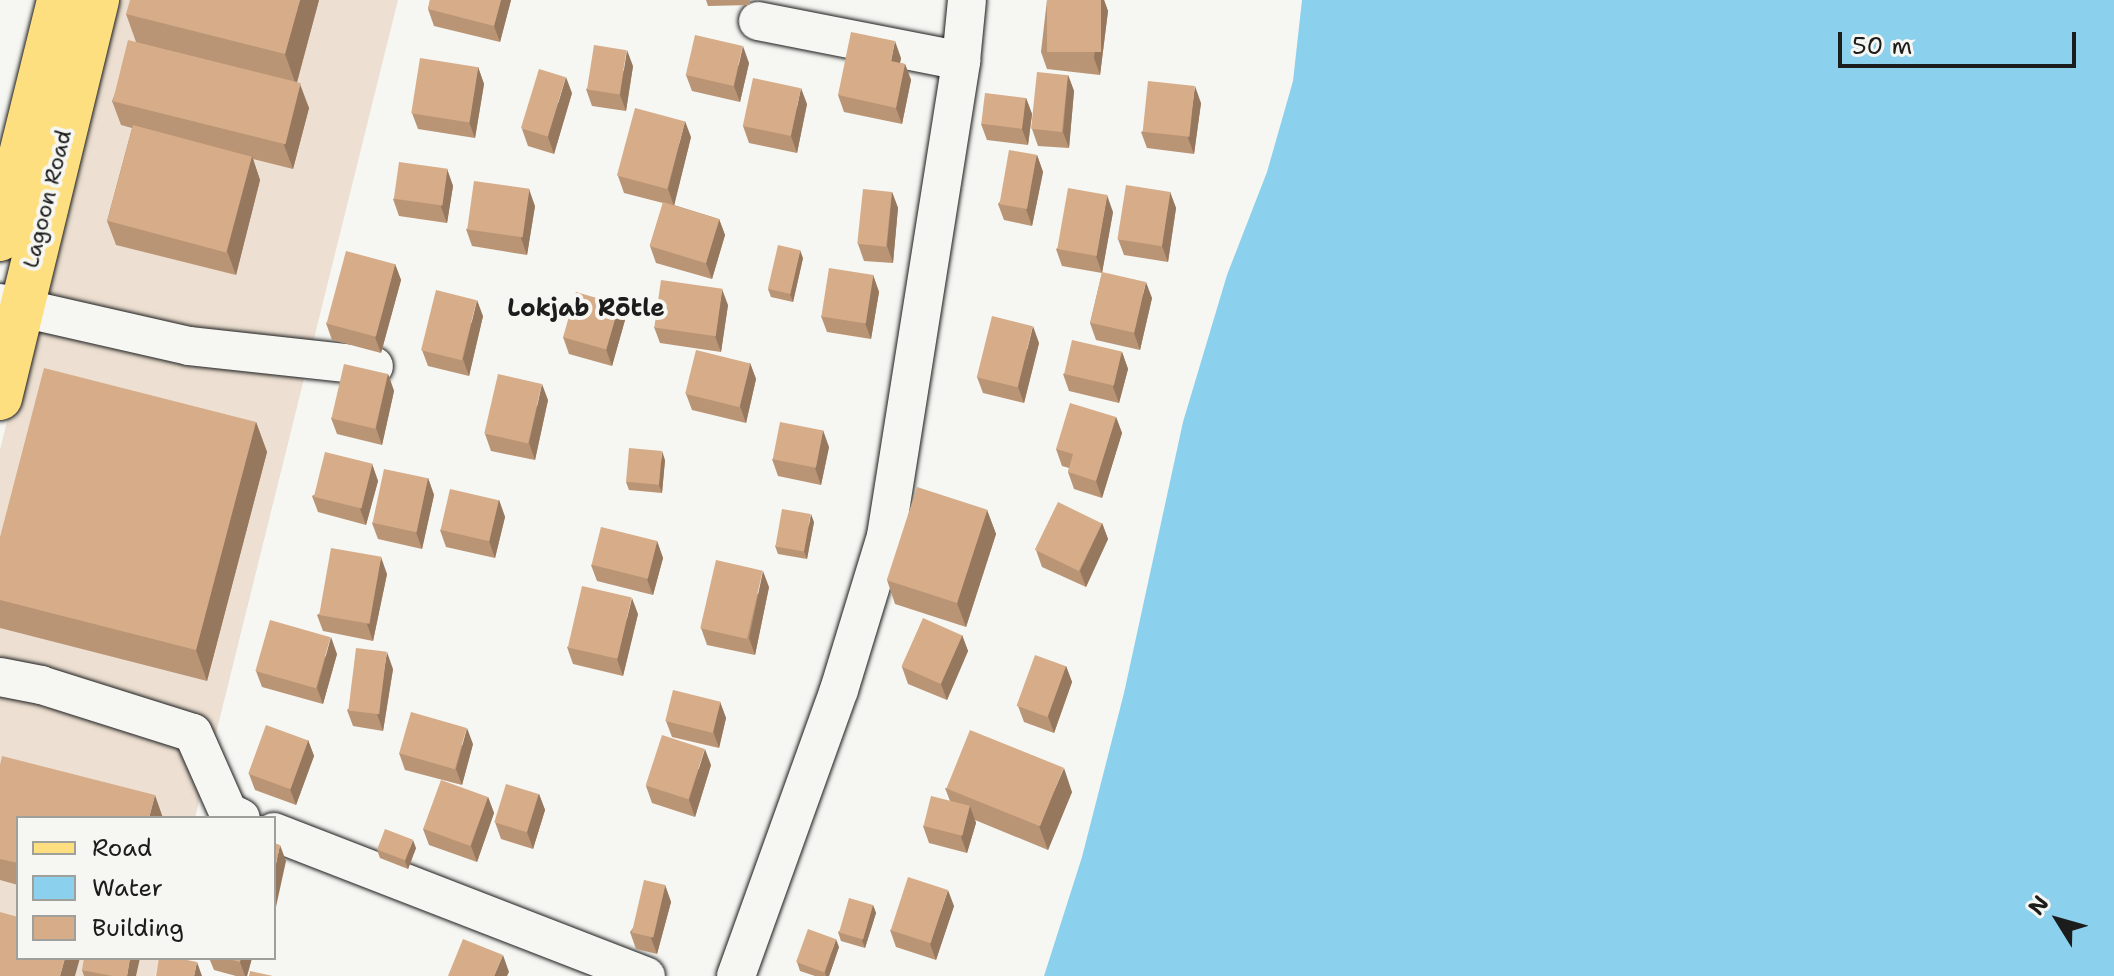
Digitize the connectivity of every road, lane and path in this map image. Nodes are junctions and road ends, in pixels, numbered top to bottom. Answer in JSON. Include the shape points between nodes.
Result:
{"nodes":[{"id":1,"x":59,"y":0,"type":"edge"},
{"id":2,"x":97,"y":0,"type":"edge"},
{"id":3,"x":967,"y":0,"type":"edge"},
{"id":4,"x":758,"y":21,"type":"dead end"},
{"id":5,"x":961,"y":61,"type":"junction"},
{"id":6,"x":0,"y":239,"type":"edge"},
{"id":7,"x":10,"y":305,"type":"edge"},
{"id":8,"x":374,"y":366,"type":"dead end"},
{"id":9,"x":0,"y":398,"type":"edge"},
{"id":10,"x":0,"y":677,"type":"edge"},
{"id":11,"x":237,"y":816,"type":"edge"},
{"id":12,"x":276,"y":833,"type":"edge"},
{"id":13,"x":646,"y":976,"type":"edge"},
{"id":14,"x":736,"y":976,"type":"edge"}],
"edges":[{"from":1,"to":6,"type":"main road","name":"Lagoon Road"},
{"from":2,"to":7,"type":"main road","name":"Lagoon Road"},
{"from":3,"to":5,"type":"street"},
{"from":4,"to":5,"type":"street"},
{"from":5,"to":14,"type":"street","via":[[886,536],[839,690]]},
{"from":7,"to":8,"type":"street","via":[[189,346]]},
{"from":7,"to":9,"type":"main road","name":"Lagoon Road"},
{"from":10,"to":11,"type":"street","via":[[193,733],[228,812]]},
{"from":12,"to":13,"type":"street"}]}
